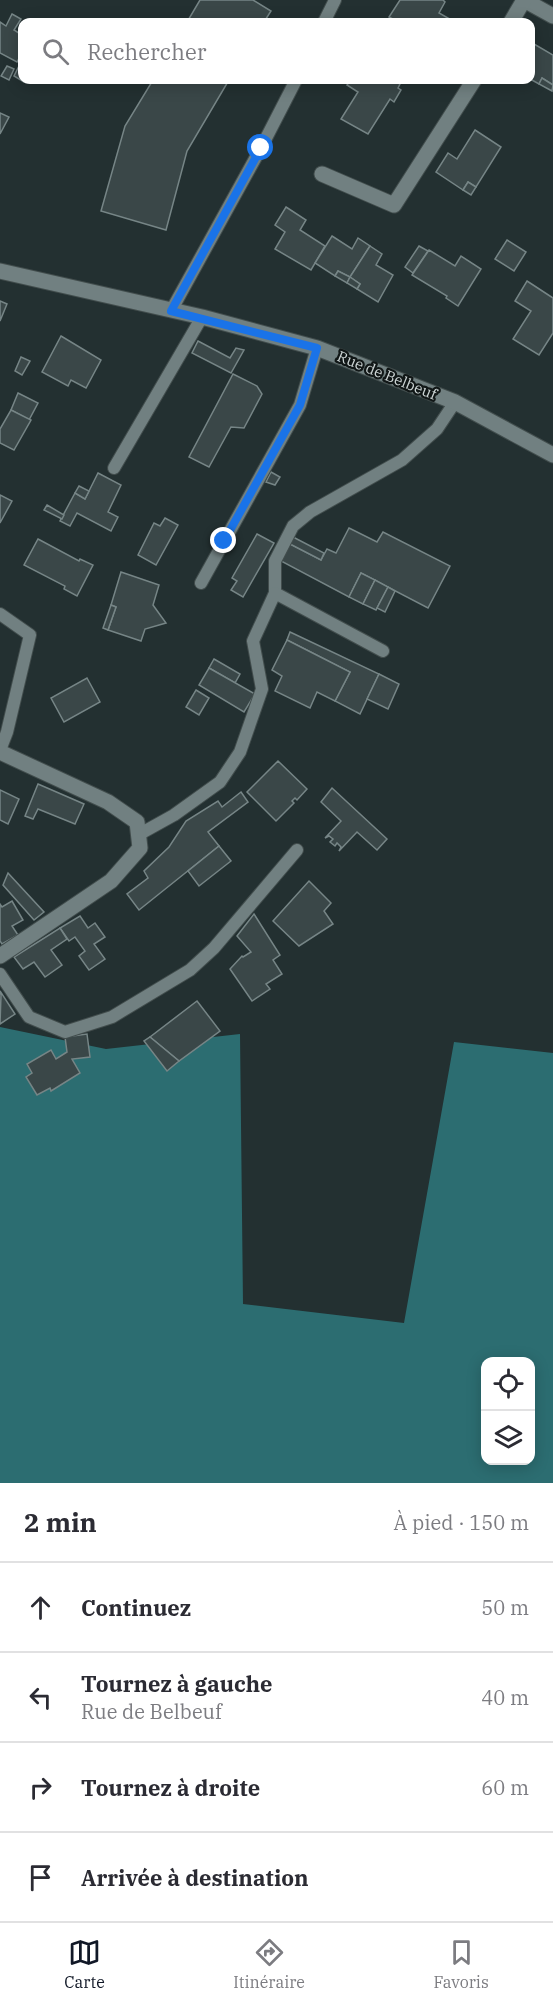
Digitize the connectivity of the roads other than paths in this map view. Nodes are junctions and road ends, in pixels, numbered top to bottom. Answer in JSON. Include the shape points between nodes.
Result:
{"nodes":[{"id":1,"x":335,"y":0,"type":"edge"},
{"id":2,"x":524,"y":0,"type":"edge"},
{"id":3,"x":553,"y":16,"type":"edge"},
{"id":4,"x":326,"y":18,"type":"edge"},
{"id":5,"x":513,"y":18,"type":"edge"},
{"id":6,"x":294,"y":84,"type":"edge"},
{"id":7,"x":471,"y":84,"type":"edge"},
{"id":8,"x":322,"y":174,"type":"dead end"},
{"id":9,"x":0,"y":272,"type":"edge"},
{"id":10,"x":171,"y":311,"type":"junction"},
{"id":11,"x":201,"y":317,"type":"junction"},
{"id":12,"x":317,"y":348,"type":"junction"},
{"id":13,"x":455,"y":402,"type":"junction"},
{"id":14,"x":553,"y":455,"type":"edge"},
{"id":15,"x":114,"y":468,"type":"dead end"},
{"id":16,"x":201,"y":583,"type":"dead end"},
{"id":17,"x":275,"y":593,"type":"junction"},
{"id":18,"x":0,"y":614,"type":"edge"},
{"id":19,"x":383,"y":651,"type":"dead end"},
{"id":20,"x":0,"y":751,"type":"edge"},
{"id":21,"x":138,"y":835,"type":"junction"},
{"id":22,"x":297,"y":850,"type":"dead end"},
{"id":23,"x":0,"y":956,"type":"edge"},
{"id":24,"x":0,"y":974,"type":"edge"}],
"edges":[{"from":1,"to":4,"type":"lane"},
{"from":2,"to":3,"type":"street"},
{"from":2,"to":5,"type":"street"},
{"from":6,"to":10,"type":"lane"},
{"from":7,"to":8,"type":"street","via":[[394,206]]},
{"from":9,"to":10,"type":"street","name":"Rue de Belbeuf"},
{"from":10,"to":11,"type":"street","name":"Rue de Belbeuf"},
{"from":11,"to":12,"type":"street","name":"Rue de Belbeuf"},
{"from":11,"to":15,"type":"lane"},
{"from":12,"to":13,"type":"street","name":"Rue de Belbeuf"},
{"from":12,"to":16,"type":"lane","via":[[300,405]]},
{"from":13,"to":14,"type":"street","name":"Rue de Belbeuf"},
{"from":13,"to":17,"type":"lane","via":[[437,429],[402,460],[310,512],[293,526],[275,561]]},
{"from":17,"to":19,"type":"lane"},
{"from":17,"to":21,"type":"lane","via":[[253,641],[262,689],[240,752],[220,782]]},
{"from":18,"to":20,"type":"lane","via":[[30,634]]},
{"from":20,"to":21,"type":"street","via":[[108,802],[136,822]]},
{"from":21,"to":23,"type":"street","via":[[140,848],[111,881]]},
{"from":22,"to":24,"type":"lane","via":[[206,956],[190,970],[112,1017],[65,1032],[29,1017]]}]}
